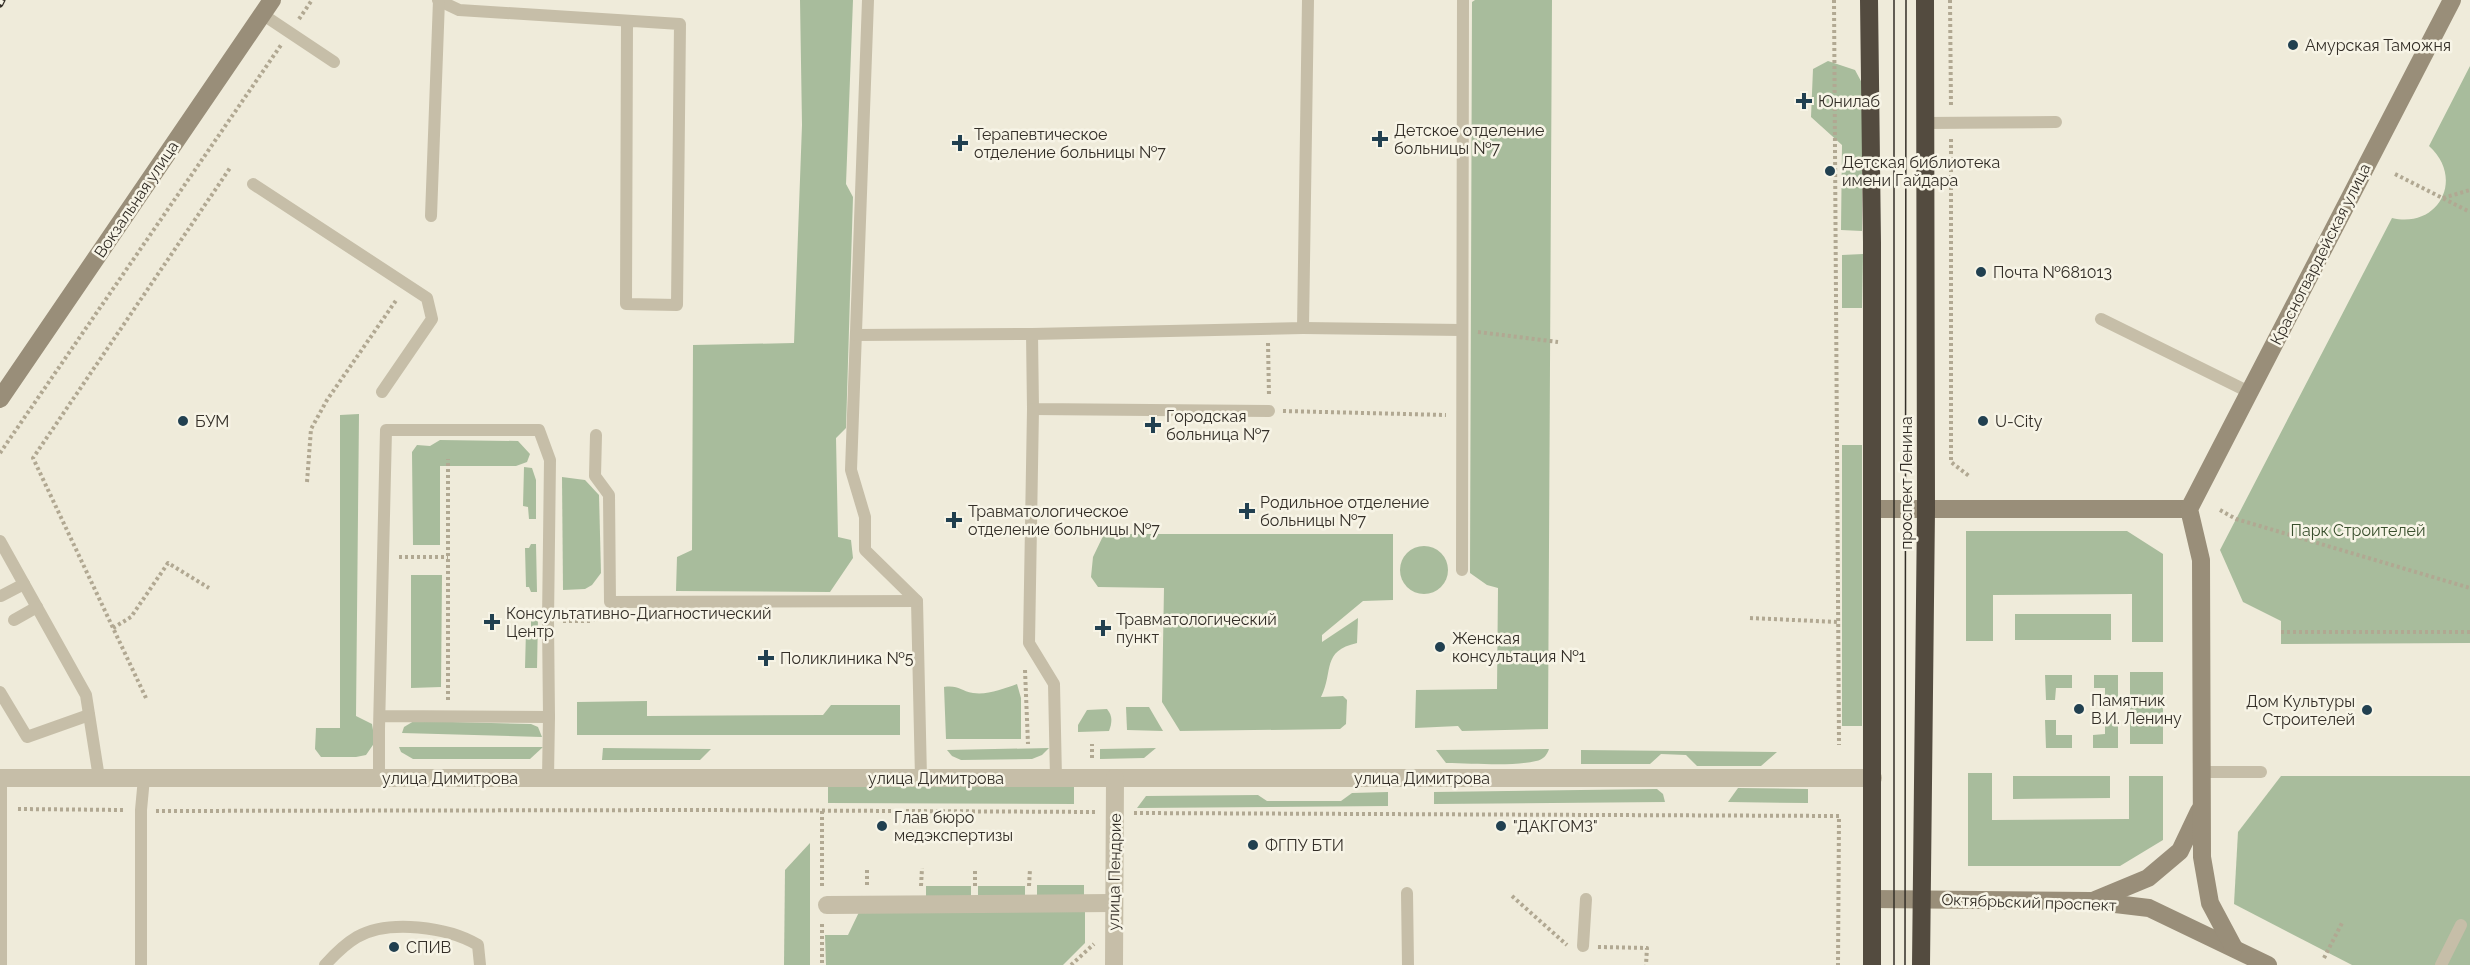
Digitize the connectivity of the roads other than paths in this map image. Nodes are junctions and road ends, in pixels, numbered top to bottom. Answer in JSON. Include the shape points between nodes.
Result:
{"nodes":[{"id":1,"x":439,"y":0,"type":"edge"},
{"id":2,"x":868,"y":0,"type":"edge"},
{"id":3,"x":1308,"y":0,"type":"edge"},
{"id":4,"x":1463,"y":0,"type":"edge"},
{"id":5,"x":1869,"y":0,"type":"edge"},
{"id":6,"x":1926,"y":0,"type":"edge"},
{"id":7,"x":2452,"y":0,"type":"edge"},
{"id":8,"x":267,"y":7,"type":"edge"},
{"id":9,"x":627,"y":22,"type":"junction"},
{"id":10,"x":334,"y":62,"type":"dead end"},
{"id":11,"x":2056,"y":122,"type":"dead end"},
{"id":12,"x":1925,"y":123,"type":"junction"},
{"id":13,"x":253,"y":184,"type":"dead end"},
{"id":14,"x":431,"y":216,"type":"dead end"},
{"id":15,"x":2101,"y":319,"type":"dead end"},
{"id":16,"x":1303,"y":328,"type":"junction"},
{"id":17,"x":1462,"y":330,"type":"junction"},
{"id":18,"x":1032,"y":334,"type":"junction"},
{"id":19,"x":856,"y":335,"type":"junction"},
{"id":20,"x":382,"y":392,"type":"dead end"},
{"id":21,"x":2249,"y":392,"type":"junction"},
{"id":22,"x":0,"y":399,"type":"edge"},
{"id":23,"x":1033,"y":409,"type":"junction"},
{"id":24,"x":1269,"y":411,"type":"road end"},
{"id":25,"x":596,"y":435,"type":"dead end"},
{"id":26,"x":1872,"y":509,"type":"junction"},
{"id":27,"x":2189,"y":509,"type":"junction"},
{"id":28,"x":1926,"y":510,"type":"junction"},
{"id":29,"x":0,"y":541,"type":"edge"},
{"id":30,"x":12,"y":562,"type":"junction"},
{"id":31,"x":0,"y":569,"type":"edge"},
{"id":32,"x":1462,"y":570,"type":"dead end"},
{"id":33,"x":24,"y":584,"type":"junction"},
{"id":34,"x":1,"y":596,"type":"edge"},
{"id":35,"x":917,"y":601,"type":"junction"},
{"id":36,"x":37,"y":607,"type":"junction"},
{"id":37,"x":14,"y":620,"type":"dead end"},
{"id":38,"x":0,"y":692,"type":"edge"},
{"id":39,"x":89,"y":716,"type":"junction"},
{"id":40,"x":380,"y":716,"type":"junction"},
{"id":41,"x":549,"y":717,"type":"junction"},
{"id":42,"x":2201,"y":772,"type":"junction"},
{"id":43,"x":2261,"y":772,"type":"dead end"},
{"id":44,"x":0,"y":778,"type":"edge"},
{"id":45,"x":99,"y":778,"type":"junction"},
{"id":46,"x":144,"y":778,"type":"junction"},
{"id":47,"x":379,"y":778,"type":"junction"},
{"id":48,"x":548,"y":778,"type":"junction"},
{"id":49,"x":921,"y":778,"type":"junction"},
{"id":50,"x":1056,"y":778,"type":"junction"},
{"id":51,"x":1115,"y":778,"type":"junction"},
{"id":52,"x":1873,"y":778,"type":"junction"},
{"id":53,"x":2201,"y":807,"type":"junction"},
{"id":54,"x":1,"y":808,"type":"edge"},
{"id":55,"x":1407,"y":893,"type":"dead end"},
{"id":56,"x":1,"y":896,"type":"edge"},
{"id":57,"x":1586,"y":899,"type":"dead end"},
{"id":58,"x":1872,"y":899,"type":"junction"},
{"id":59,"x":1921,"y":899,"type":"junction"},
{"id":60,"x":2090,"y":901,"type":"junction"},
{"id":61,"x":1113,"y":903,"type":"junction"},
{"id":62,"x":827,"y":905,"type":"dead end"},
{"id":63,"x":2461,"y":925,"type":"dead end"},
{"id":64,"x":1583,"y":946,"type":"road end"},
{"id":65,"x":2234,"y":948,"type":"junction"},
{"id":66,"x":1,"y":965,"type":"edge"},
{"id":67,"x":141,"y":965,"type":"edge"},
{"id":68,"x":325,"y":965,"type":"edge"},
{"id":69,"x":480,"y":965,"type":"edge"},
{"id":70,"x":1114,"y":965,"type":"edge"},
{"id":71,"x":1408,"y":965,"type":"edge"},
{"id":72,"x":1872,"y":965,"type":"edge"},
{"id":73,"x":1921,"y":965,"type":"edge"},
{"id":74,"x":2268,"y":965,"type":"edge"},
{"id":75,"x":2441,"y":965,"type":"edge"}],
"edges":[{"from":1,"to":9,"type":"lane","via":[[459,10]]},
{"from":1,"to":14,"type":"lane"},
{"from":2,"to":19,"type":"lane"},
{"from":3,"to":16,"type":"lane"},
{"from":4,"to":17,"type":"lane"},
{"from":5,"to":26,"type":"highway","name":"проспект Ленина"},
{"from":6,"to":12,"type":"highway","name":"проспект Ленина"},
{"from":7,"to":21,"type":"street","name":"Красногвардейская улица"},
{"from":8,"to":10,"type":"lane","via":[[290,33]]},
{"from":8,"to":22,"type":"street","name":"Вокзальная улица"},
{"from":9,"to":9,"type":"lane","via":[[680,24],[677,305],[626,304]]},
{"from":11,"to":12,"type":"lane"},
{"from":12,"to":28,"type":"highway","name":"проспект Ленина"},
{"from":13,"to":20,"type":"lane","via":[[427,298],[432,319]]},
{"from":15,"to":21,"type":"lane"},
{"from":16,"to":17,"type":"lane"},
{"from":16,"to":18,"type":"lane"},
{"from":17,"to":32,"type":"lane"},
{"from":18,"to":19,"type":"lane"},
{"from":18,"to":23,"type":"lane"},
{"from":19,"to":35,"type":"lane","via":[[851,470],[865,517],[865,550]]},
{"from":21,"to":27,"type":"street","name":"Красногвардейская улица"},
{"from":23,"to":24,"type":"lane"},
{"from":23,"to":50,"type":"lane","via":[[1029,643],[1054,684]]},
{"from":25,"to":35,"type":"lane","via":[[595,476],[609,495],[610,602]]},
{"from":26,"to":28,"type":"street"},
{"from":26,"to":52,"type":"highway","name":"проспект Ленина"},
{"from":27,"to":28,"type":"street"},
{"from":27,"to":42,"type":"street","via":[[2201,560]]},
{"from":28,"to":59,"type":"highway","name":"проспект Ленина"},
{"from":29,"to":30,"type":"lane"},
{"from":30,"to":31,"type":"lane"},
{"from":30,"to":33,"type":"lane"},
{"from":33,"to":34,"type":"lane"},
{"from":33,"to":36,"type":"lane"},
{"from":35,"to":49,"type":"lane"},
{"from":36,"to":37,"type":"lane"},
{"from":36,"to":39,"type":"lane","via":[[86,695]]},
{"from":38,"to":39,"type":"lane","via":[[27,736]]},
{"from":39,"to":45,"type":"lane"},
{"from":40,"to":41,"type":"lane"},
{"from":40,"to":41,"type":"lane","via":[[386,430],[539,430],[550,460]]},
{"from":40,"to":47,"type":"lane"},
{"from":41,"to":48,"type":"lane"},
{"from":42,"to":43,"type":"lane"},
{"from":42,"to":53,"type":"street"},
{"from":44,"to":45,"type":"street","name":"улица Димитрова"},
{"from":44,"to":54,"type":"lane"},
{"from":45,"to":46,"type":"street","name":"улица Димитрова"},
{"from":46,"to":47,"type":"street","name":"улица Димитрова"},
{"from":46,"to":67,"type":"lane"},
{"from":47,"to":48,"type":"street","name":"улица Димитрова"},
{"from":48,"to":49,"type":"street","name":"улица Димитрова"},
{"from":49,"to":50,"type":"street","name":"улица Димитрова"},
{"from":50,"to":51,"type":"street","name":"улица Димитрова"},
{"from":51,"to":52,"type":"street","name":"улица Димитрова"},
{"from":51,"to":61,"type":"street","name":"улица Пендрие"},
{"from":52,"to":58,"type":"highway","name":"проспект Ленина"},
{"from":53,"to":60,"type":"street","via":[[2180,851],[2148,878]]},
{"from":53,"to":65,"type":"street","via":[[2202,857],[2210,903]]},
{"from":54,"to":56,"type":"lane"},
{"from":55,"to":71,"type":"lane"},
{"from":56,"to":66,"type":"lane"},
{"from":57,"to":64,"type":"lane"},
{"from":58,"to":59,"type":"street","name":"Октябрьский проспект"},
{"from":58,"to":72,"type":"highway","name":"проспект Ленина"},
{"from":59,"to":60,"type":"street","name":"Октябрьский проспект"},
{"from":59,"to":73,"type":"highway","name":"проспект Ленина"},
{"from":60,"to":65,"type":"street","name":"Октябрьский проспект","via":[[2148,908]]},
{"from":61,"to":62,"type":"street"},
{"from":61,"to":70,"type":"street","name":"улица Пендрие"},
{"from":63,"to":75,"type":"lane"},
{"from":65,"to":74,"type":"street","name":"Октябрьский проспект"},
{"from":68,"to":69,"type":"lane","via":[[356,937],[393,927],[443,930],[464,936],[478,945]]}]}
